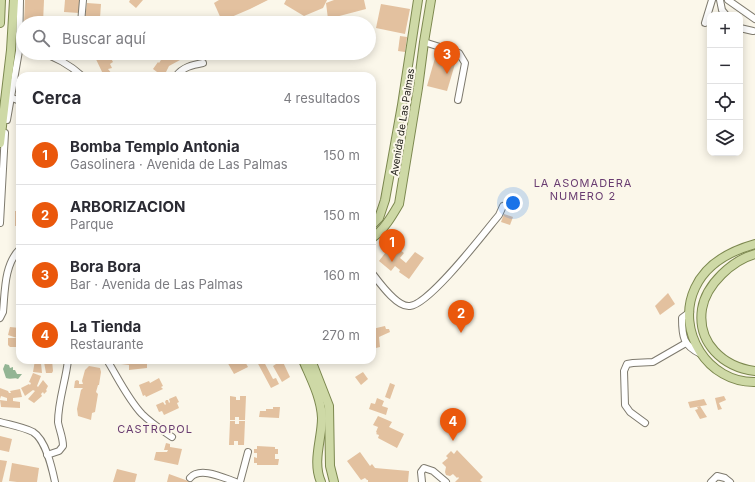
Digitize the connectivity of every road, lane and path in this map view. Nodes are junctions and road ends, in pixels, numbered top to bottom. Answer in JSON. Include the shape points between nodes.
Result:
{"nodes":[{"id":1,"x":1,"y":0,"type":"edge"},
{"id":2,"x":14,"y":0,"type":"edge"},
{"id":3,"x":20,"y":0,"type":"edge"},
{"id":4,"x":83,"y":0,"type":"edge"},
{"id":5,"x":418,"y":0,"type":"edge"},
{"id":6,"x":431,"y":0,"type":"edge"},
{"id":7,"x":712,"y":0,"type":"edge"},
{"id":8,"x":720,"y":0,"type":"edge"},
{"id":9,"x":728,"y":0,"type":"edge"},
{"id":10,"x":724,"y":12,"type":"edge"},
{"id":11,"x":0,"y":13,"type":"edge"},
{"id":12,"x":19,"y":16,"type":"edge"},
{"id":13,"x":82,"y":16,"type":"edge"},
{"id":14,"x":755,"y":18,"type":"edge"},
{"id":15,"x":705,"y":23,"type":"dead end"},
{"id":16,"x":0,"y":24,"type":"edge"},
{"id":17,"x":16,"y":26,"type":"edge"},
{"id":18,"x":743,"y":29,"type":"edge"},
{"id":19,"x":753,"y":31,"type":"dead end"},
{"id":20,"x":424,"y":42,"type":"junction"},
{"id":21,"x":16,"y":60,"type":"edge"},
{"id":22,"x":62,"y":60,"type":"edge"},
{"id":23,"x":203,"y":63,"type":"dead end"},
{"id":24,"x":77,"y":72,"type":"edge"},
{"id":25,"x":179,"y":72,"type":"edge"},
{"id":26,"x":8,"y":96,"type":"junction"},
{"id":27,"x":16,"y":99,"type":"edge"},
{"id":28,"x":458,"y":100,"type":"dead end"},
{"id":29,"x":0,"y":143,"type":"edge"},
{"id":30,"x":503,"y":206,"type":"dead end"},
{"id":31,"x":376,"y":221,"type":"edge"},
{"id":32,"x":0,"y":223,"type":"edge"},
{"id":33,"x":376,"y":235,"type":"edge"},
{"id":34,"x":755,"y":239,"type":"edge"},
{"id":35,"x":751,"y":245,"type":"edge"},
{"id":36,"x":16,"y":254,"type":"edge"},
{"id":37,"x":755,"y":254,"type":"edge"},
{"id":38,"x":376,"y":277,"type":"edge"},
{"id":39,"x":690,"y":312,"type":"junction"},
{"id":40,"x":0,"y":318,"type":"edge"},
{"id":41,"x":686,"y":343,"type":"junction"},
{"id":42,"x":701,"y":354,"type":"junction"},
{"id":43,"x":68,"y":364,"type":"edge"},
{"id":44,"x":109,"y":364,"type":"edge"},
{"id":45,"x":305,"y":364,"type":"edge"},
{"id":46,"x":313,"y":364,"type":"edge"},
{"id":47,"x":755,"y":371,"type":"edge"},
{"id":48,"x":755,"y":382,"type":"edge"},
{"id":49,"x":0,"y":422,"type":"edge"},
{"id":50,"x":645,"y":423,"type":"dead end"},
{"id":51,"x":172,"y":437,"type":"dead end"},
{"id":52,"x":248,"y":452,"type":"dead end"},
{"id":53,"x":47,"y":455,"type":"junction"},
{"id":54,"x":190,"y":478,"type":"dead end"},
{"id":55,"x":55,"y":482,"type":"edge"},
{"id":56,"x":236,"y":482,"type":"edge"},
{"id":57,"x":240,"y":482,"type":"edge"},
{"id":58,"x":321,"y":482,"type":"edge"},
{"id":59,"x":334,"y":482,"type":"edge"},
{"id":60,"x":422,"y":482,"type":"edge"},
{"id":61,"x":446,"y":482,"type":"edge"},
{"id":62,"x":711,"y":482,"type":"edge"},
{"id":63,"x":730,"y":482,"type":"edge"}],
"edges":[{"from":1,"to":11,"type":"main road"},
{"from":2,"to":17,"type":"main road"},
{"from":3,"to":12,"type":"street"},
{"from":4,"to":13,"type":"street"},
{"from":5,"to":31,"type":"main road","name":"Avenida de Las Palmas","via":[[386,195]]},
{"from":6,"to":20,"type":"main road","name":"Avenida de Las Palmas"},
{"from":7,"to":15,"type":"street"},
{"from":8,"to":10,"type":"street"},
{"from":9,"to":14,"type":"street"},
{"from":11,"to":16,"type":"main road"},
{"from":18,"to":19,"type":"street"},
{"from":20,"to":28,"type":"street","via":[[459,54],[463,58],[465,63]]},
{"from":20,"to":33,"type":"main road","name":"Avenida de Las Palmas","via":[[399,204]]},
{"from":21,"to":26,"type":"main road"},
{"from":22,"to":24,"type":"street"},
{"from":23,"to":25,"type":"street","via":[[190,65]]},
{"from":26,"to":27,"type":"street"},
{"from":26,"to":29,"type":"main road"},
{"from":26,"to":32,"type":"street"},
{"from":30,"to":38,"type":"street","via":[[452,273],[422,301],[410,306],[400,304]]},
{"from":34,"to":35,"type":"main road"},
{"from":35,"to":39,"type":"main road","via":[[724,256],[710,268],[695,288]]},
{"from":36,"to":40,"type":"street","via":[[9,270]]},
{"from":37,"to":47,"type":"main road","via":[[734,263],[718,279],[706,296],[702,318],[703,330],[714,352],[738,368]]},
{"from":39,"to":41,"type":"street","via":[[682,318]]},
{"from":39,"to":42,"type":"main road","via":[[692,335]]},
{"from":41,"to":42,"type":"street","via":[[692,350]]},
{"from":41,"to":50,"type":"street","via":[[653,362],[627,364],[624,371],[625,405]]},
{"from":42,"to":48,"type":"main road","via":[[710,366],[722,374],[734,379]]},
{"from":43,"to":53,"type":"street","via":[[58,423],[63,446],[59,451]]},
{"from":44,"to":51,"type":"street","via":[[141,413]]},
{"from":45,"to":58,"type":"main road","via":[[319,400],[322,419],[318,453]]},
{"from":46,"to":59,"type":"main road","via":[[329,406],[330,466]]},
{"from":49,"to":53,"type":"street","via":[[33,432]]},
{"from":52,"to":57,"type":"street"},
{"from":53,"to":55,"type":"street","via":[[50,458]]},
{"from":54,"to":56,"type":"street","via":[[199,472]]},
{"from":60,"to":61,"type":"street","via":[[421,472],[424,468],[433,470]]},
{"from":62,"to":63,"type":"street","via":[[720,476]]}]}
